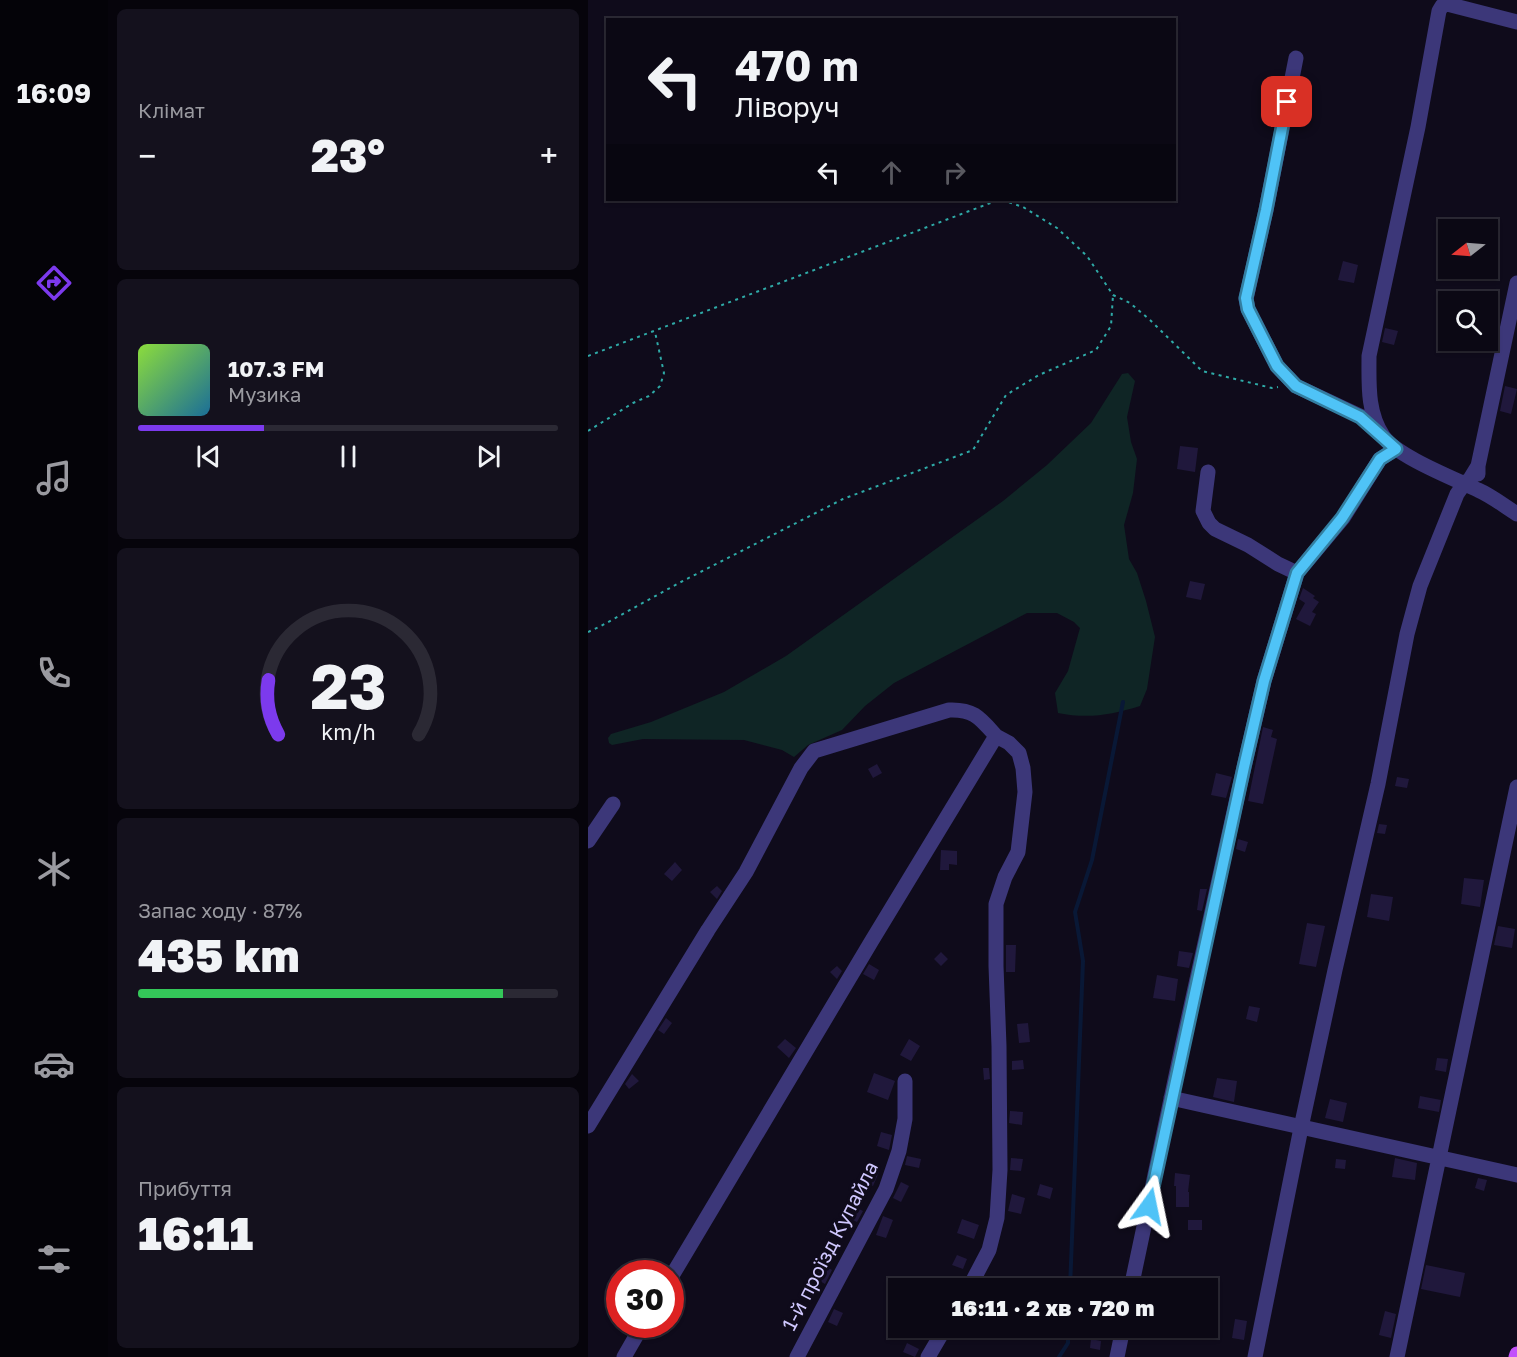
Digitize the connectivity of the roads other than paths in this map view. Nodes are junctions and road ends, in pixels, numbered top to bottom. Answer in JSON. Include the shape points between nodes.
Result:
{"nodes":[{"id":1,"x":1517,"y":22,"type":"edge"},
{"id":2,"x":1296,"y":58,"type":"dead end"},
{"id":3,"x":1517,"y":283,"type":"edge"},
{"id":4,"x":1384,"y":437,"type":"junction"},
{"id":5,"x":1396,"y":449,"type":"junction"},
{"id":6,"x":1478,"y":466,"type":"junction"},
{"id":7,"x":1208,"y":471,"type":"dead end"},
{"id":8,"x":1464,"y":484,"type":"junction"},
{"id":9,"x":1481,"y":491,"type":"junction"},
{"id":10,"x":1517,"y":514,"type":"edge"},
{"id":11,"x":1297,"y":573,"type":"junction"},
{"id":12,"x":996,"y":736,"type":"junction"},
{"id":13,"x":1517,"y":787,"type":"edge"},
{"id":14,"x":613,"y":804,"type":"dead end"},
{"id":15,"x":588,"y":841,"type":"edge"},
{"id":16,"x":905,"y":1081,"type":"dead end"},
{"id":17,"x":1171,"y":1098,"type":"junction"},
{"id":18,"x":588,"y":1126,"type":"edge"},
{"id":19,"x":1302,"y":1127,"type":"junction"},
{"id":20,"x":1439,"y":1156,"type":"junction"},
{"id":21,"x":1517,"y":1174,"type":"edge"},
{"id":22,"x":681,"y":1260,"type":"edge"},
{"id":23,"x":974,"y":1278,"type":"edge"},
{"id":24,"x":1133,"y":1278,"type":"edge"},
{"id":25,"x":635,"y":1338,"type":"edge"},
{"id":26,"x":939,"y":1338,"type":"edge"},
{"id":27,"x":1121,"y":1338,"type":"edge"},
{"id":28,"x":624,"y":1357,"type":"edge"},
{"id":29,"x":797,"y":1357,"type":"edge"},
{"id":30,"x":928,"y":1357,"type":"edge"},
{"id":31,"x":1117,"y":1357,"type":"edge"},
{"id":32,"x":1255,"y":1357,"type":"edge"},
{"id":33,"x":1397,"y":1357,"type":"edge"}],
"edges":[{"from":1,"to":4,"type":"street","via":[[1447,4],[1439,11],[1369,356],[1368,394]]},
{"from":2,"to":4,"type":"street","via":[[1246,298],[1248,309],[1277,366],[1296,386],[1360,417]]},
{"from":3,"to":6,"type":"street"},
{"from":4,"to":5,"type":"street"},
{"from":5,"to":8,"type":"street"},
{"from":5,"to":11,"type":"street","via":[[1380,459],[1342,518]]},
{"from":6,"to":8,"type":"street"},
{"from":6,"to":9,"type":"street"},
{"from":7,"to":11,"type":"street","via":[[1203,511],[1209,523]]},
{"from":8,"to":9,"type":"street"},
{"from":8,"to":19,"type":"street","via":[[1415,600]]},
{"from":9,"to":10,"type":"street"},
{"from":11,"to":17,"type":"street","via":[[1264,681]]},
{"from":12,"to":18,"type":"street","via":[[971,712],[949,710],[814,751],[801,768],[746,872]]},
{"from":12,"to":22,"type":"street"},
{"from":12,"to":23,"type":"street","via":[[1019,753],[1025,792],[1018,852],[996,904],[1000,1170],[997,1218],[989,1250]]},
{"from":13,"to":20,"type":"street"},
{"from":14,"to":15,"type":"street"},
{"from":16,"to":29,"type":"street","name":"1-й проїзд Купайла","via":[[905,1119],[886,1190]]},
{"from":17,"to":19,"type":"street"},
{"from":17,"to":24,"type":"street"},
{"from":19,"to":20,"type":"street"},
{"from":19,"to":32,"type":"street"},
{"from":20,"to":21,"type":"street"},
{"from":20,"to":33,"type":"street"},
{"from":25,"to":28,"type":"street"},
{"from":26,"to":30,"type":"street"},
{"from":27,"to":31,"type":"street"}]}
